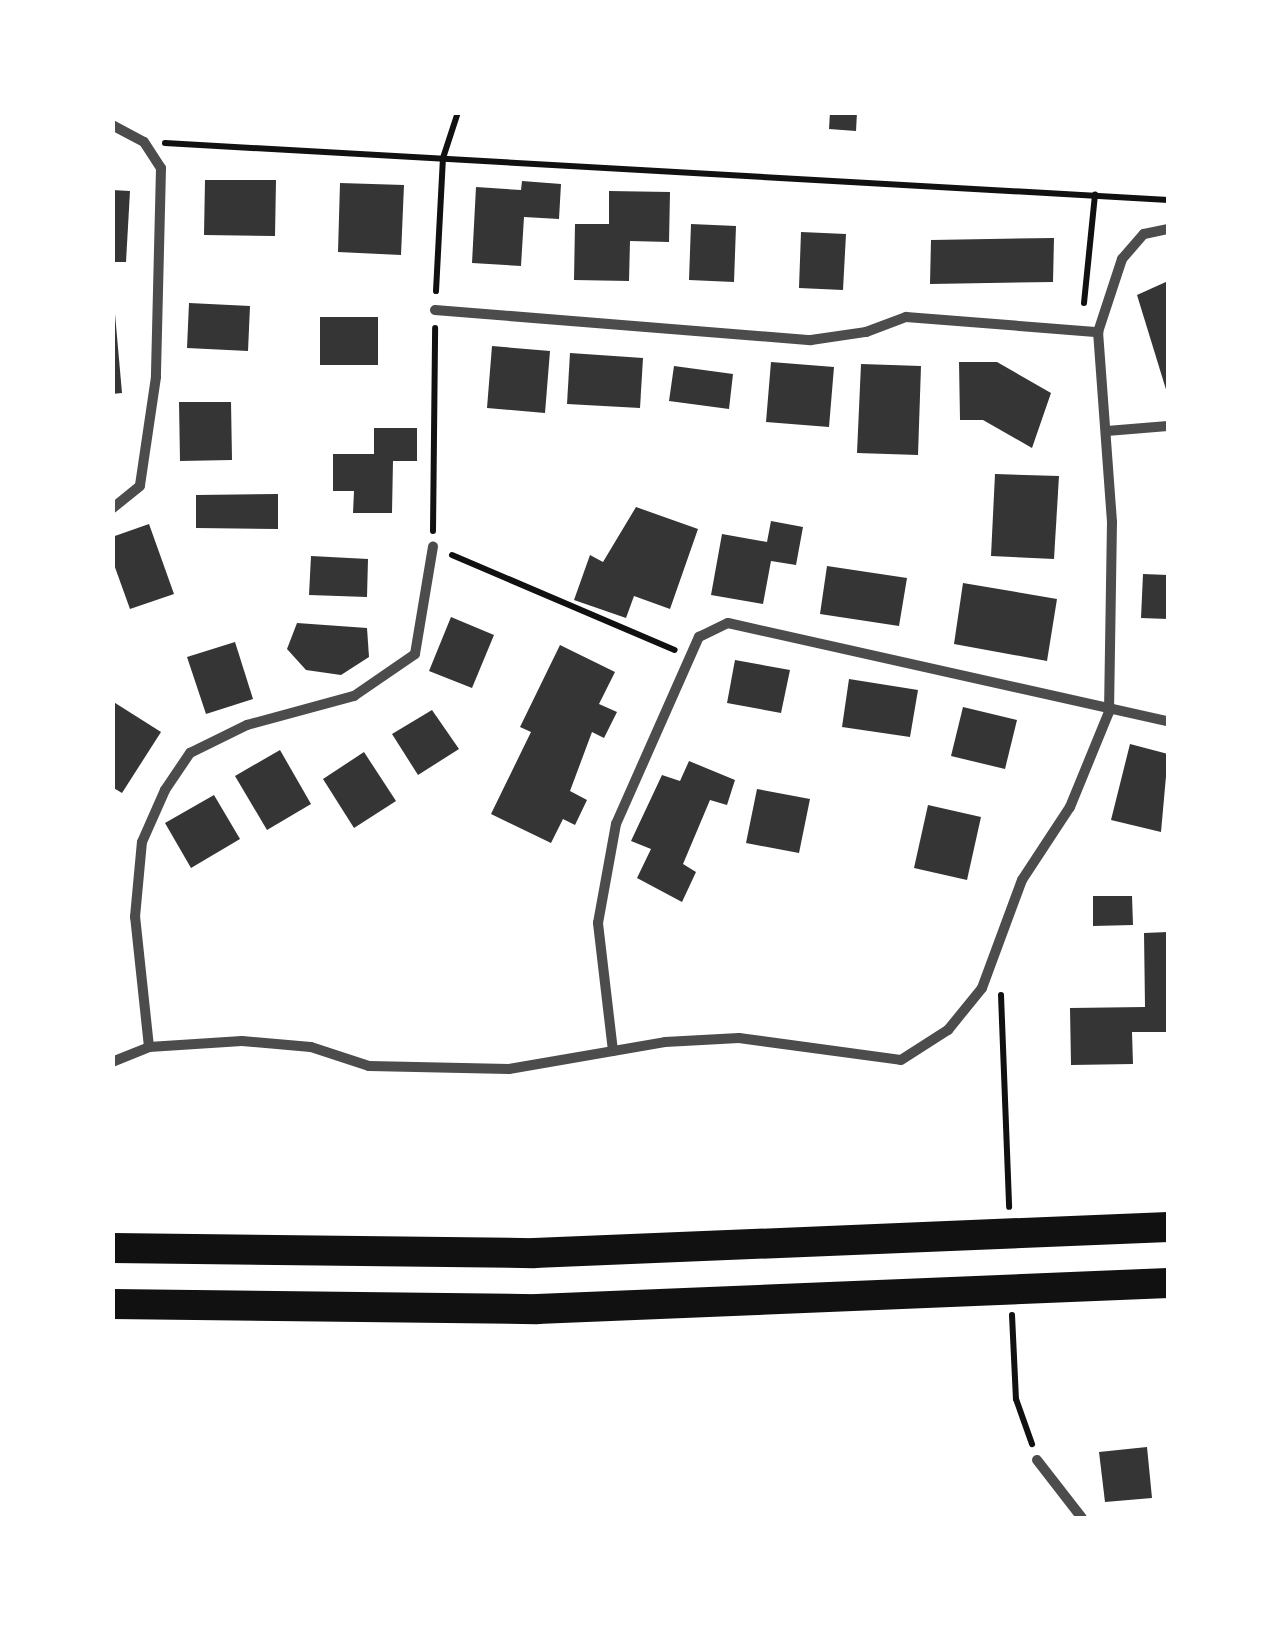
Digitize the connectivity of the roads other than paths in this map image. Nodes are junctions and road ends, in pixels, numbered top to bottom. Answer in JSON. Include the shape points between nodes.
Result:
{"nodes":[{"id":1,"x":112,"y":126,"type":"edge"},
{"id":2,"x":1168,"y":229,"type":"edge"},
{"id":3,"x":435,"y":310,"type":"road end"},
{"id":4,"x":1098,"y":332,"type":"junction"},
{"id":5,"x":1168,"y":426,"type":"edge"},
{"id":6,"x":1107,"y":431,"type":"junction"},
{"id":7,"x":112,"y":509,"type":"edge"},
{"id":8,"x":433,"y":548,"type":"road end"},
{"id":9,"x":1109,"y":712,"type":"junction"},
{"id":10,"x":1168,"y":721,"type":"edge"},
{"id":11,"x":149,"y":1047,"type":"junction"},
{"id":12,"x":613,"y":1051,"type":"junction"},
{"id":13,"x":112,"y":1062,"type":"edge"},
{"id":14,"x":1168,"y":1227,"type":"edge"},
{"id":15,"x":112,"y":1248,"type":"edge"},
{"id":16,"x":1168,"y":1283,"type":"edge"},
{"id":17,"x":112,"y":1304,"type":"edge"},
{"id":18,"x":1037,"y":1460,"type":"road end"},
{"id":19,"x":1082,"y":1518,"type":"edge"}],
"edges":[{"from":1,"to":7,"type":"street","via":[[144,142],[161,168],[156,377],[140,486]]},
{"from":2,"to":4,"type":"street","via":[[1144,234],[1122,259]]},
{"from":3,"to":4,"type":"street","via":[[811,340],[866,332],[906,316]]},
{"from":4,"to":6,"type":"street"},
{"from":5,"to":6,"type":"street"},
{"from":6,"to":9,"type":"street"},
{"from":8,"to":11,"type":"street","via":[[415,654],[354,696],[247,725],[190,752],[165,790],[142,842],[136,918]]},
{"from":9,"to":10,"type":"street"},
{"from":9,"to":12,"type":"street","via":[[1070,806],[1022,880],[982,988],[948,1030],[901,1060],[739,1038]]},
{"from":9,"to":12,"type":"street","via":[[728,622],[699,636],[616,824],[598,923]]},
{"from":11,"to":12,"type":"street","via":[[242,1041],[311,1047],[369,1066],[437,1070],[508,1069]]},
{"from":11,"to":13,"type":"street"},
{"from":14,"to":15,"type":"highway","via":[[534,1253]]},
{"from":16,"to":17,"type":"highway","via":[[556,1309]]},
{"from":18,"to":19,"type":"street"}]}
